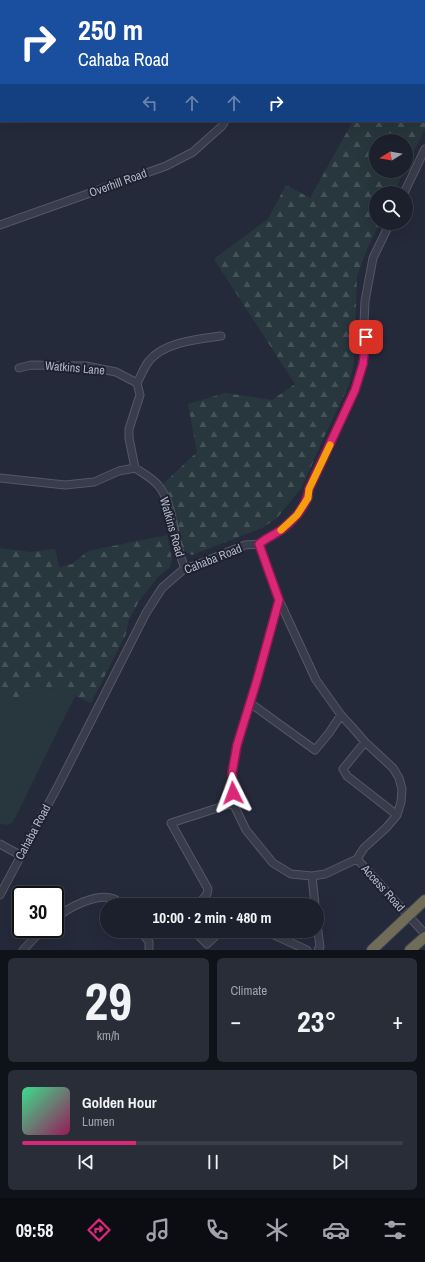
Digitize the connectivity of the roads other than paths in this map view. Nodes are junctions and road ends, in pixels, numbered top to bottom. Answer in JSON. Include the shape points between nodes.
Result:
{"nodes":[{"id":1,"x":225,"y":122,"type":"edge"},
{"id":2,"x":425,"y":149,"type":"edge"},
{"id":3,"x":407,"y":186,"type":"edge"},
{"id":4,"x":0,"y":225,"type":"edge"},
{"id":5,"x":387,"y":230,"type":"edge"},
{"id":6,"x":221,"y":336,"type":"dead end"},
{"id":7,"x":19,"y":368,"type":"dead end"},
{"id":8,"x":137,"y":383,"type":"junction"},
{"id":9,"x":136,"y":468,"type":"junction"},
{"id":10,"x":0,"y":478,"type":"edge"},
{"id":11,"x":259,"y":544,"type":"junction"},
{"id":12,"x":184,"y":568,"type":"junction"},
{"id":13,"x":279,"y":600,"type":"junction"},
{"id":14,"x":250,"y":703,"type":"junction"},
{"id":15,"x":341,"y":715,"type":"junction"},
{"id":16,"x":365,"y":742,"type":"junction"},
{"id":17,"x":233,"y":803,"type":"junction"},
{"id":18,"x":396,"y":815,"type":"junction"},
{"id":19,"x":0,"y":844,"type":"edge"},
{"id":20,"x":20,"y":855,"type":"junction"},
{"id":21,"x":357,"y":859,"type":"junction"},
{"id":22,"x":312,"y":876,"type":"junction"},
{"id":23,"x":0,"y":895,"type":"edge"},
{"id":24,"x":108,"y":898,"type":"edge"},
{"id":25,"x":204,"y":898,"type":"edge"},
{"id":26,"x":314,"y":898,"type":"edge"},
{"id":27,"x":425,"y":900,"type":"edge"},
{"id":28,"x":64,"y":911,"type":"edge"},
{"id":29,"x":409,"y":916,"type":"junction"},
{"id":30,"x":425,"y":934,"type":"edge"},
{"id":31,"x":425,"y":937,"type":"edge"},
{"id":32,"x":35,"y":938,"type":"edge"},
{"id":33,"x":146,"y":938,"type":"edge"},
{"id":34,"x":201,"y":938,"type":"edge"},
{"id":35,"x":213,"y":938,"type":"edge"},
{"id":36,"x":280,"y":938,"type":"edge"},
{"id":37,"x":319,"y":938,"type":"edge"},
{"id":38,"x":23,"y":950,"type":"edge"},
{"id":39,"x":149,"y":950,"type":"edge"},
{"id":40,"x":307,"y":950,"type":"edge"},
{"id":41,"x":318,"y":950,"type":"edge"},
{"id":42,"x":372,"y":950,"type":"edge"},
{"id":43,"x":410,"y":950,"type":"edge"}],
"edges":[{"from":1,"to":4,"type":"street","name":"Overhill Road","via":[[193,152],[166,166]]},
{"from":2,"to":3,"type":"street"},
{"from":5,"to":11,"type":"street","name":"Cahaba Road","via":[[373,258],[365,301],[366,337],[363,364],[355,390],[309,489],[308,498],[297,515],[281,530]]},
{"from":6,"to":8,"type":"street","via":[[185,342],[160,351],[149,360]]},
{"from":7,"to":8,"type":"street","name":"Watkins Lane","via":[[31,364],[86,366],[116,372]]},
{"from":8,"to":9,"type":"street","via":[[140,395],[129,438]]},
{"from":9,"to":10,"type":"street","via":[[119,471],[94,482],[65,485]]},
{"from":9,"to":12,"type":"street","name":"Watkins Road","via":[[157,484],[168,504]]},
{"from":11,"to":12,"type":"street","name":"Cahaba Road","via":[[245,545]]},
{"from":11,"to":13,"type":"street"},
{"from":12,"to":20,"type":"street","name":"Cahaba Road","via":[[162,588],[146,613]]},
{"from":13,"to":14,"type":"street"},
{"from":13,"to":15,"type":"street","via":[[316,680]]},
{"from":14,"to":15,"type":"street","via":[[315,750]]},
{"from":14,"to":17,"type":"street","via":[[237,745],[232,773]]},
{"from":15,"to":16,"type":"street"},
{"from":16,"to":18,"type":"street","via":[[400,778],[401,802]]},
{"from":16,"to":18,"type":"street","via":[[343,769],[347,776]]},
{"from":17,"to":22,"type":"street","via":[[246,830],[272,863],[291,874]]},
{"from":17,"to":25,"type":"street","via":[[171,823],[208,889]]},
{"from":18,"to":21,"type":"street","via":[[364,848]]},
{"from":19,"to":20,"type":"street"},
{"from":20,"to":23,"type":"street","name":"Cahaba Road"},
{"from":21,"to":22,"type":"street","via":[[325,874]]},
{"from":21,"to":29,"type":"street","name":"Access Road"},
{"from":22,"to":26,"type":"street"},
{"from":24,"to":28,"type":"street","via":[[93,898]]},
{"from":27,"to":29,"type":"highway"},
{"from":29,"to":30,"type":"street","name":"Access Road"},
{"from":29,"to":42,"type":"highway"},
{"from":31,"to":43,"type":"highway"},
{"from":32,"to":38,"type":"street"},
{"from":33,"to":39,"type":"street"},
{"from":34,"to":35,"type":"street","via":[[207,944]]},
{"from":36,"to":40,"type":"street"},
{"from":37,"to":41,"type":"street"}]}
